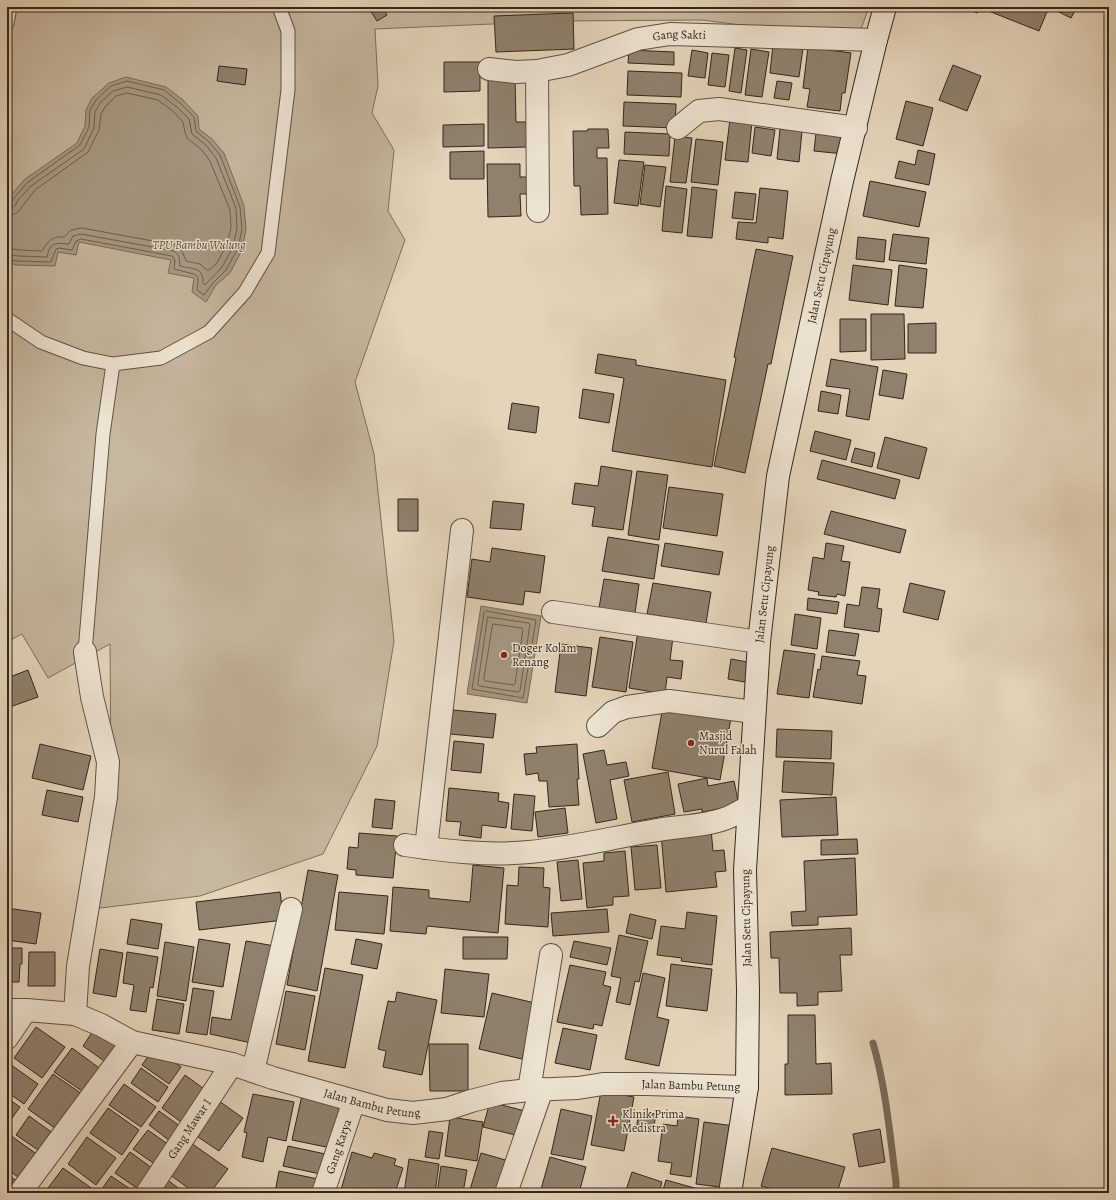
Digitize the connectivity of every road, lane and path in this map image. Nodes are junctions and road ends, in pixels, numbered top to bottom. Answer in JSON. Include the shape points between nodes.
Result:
{"nodes":[{"id":1,"x":10,"y":7,"type":"edge"},
{"id":2,"x":278,"y":7,"type":"edge"},
{"id":3,"x":885,"y":7,"type":"edge"},
{"id":4,"x":7,"y":23,"type":"edge"},
{"id":5,"x":876,"y":40,"type":"junction"},
{"id":6,"x":489,"y":69,"type":"dead end"},
{"id":7,"x":537,"y":71,"type":"junction"},
{"id":8,"x":678,"y":128,"type":"dead end"},
{"id":9,"x":856,"y":128,"type":"junction"},
{"id":10,"x":538,"y":211,"type":"dead end"},
{"id":11,"x":7,"y":319,"type":"edge"},
{"id":12,"x":113,"y":364,"type":"junction"},
{"id":13,"x":462,"y":530,"type":"dead end"},
{"id":14,"x":553,"y":612,"type":"dead end"},
{"id":15,"x":759,"y":642,"type":"junction"},
{"id":16,"x":85,"y":652,"type":"joint"},
{"id":17,"x":754,"y":712,"type":"junction"},
{"id":18,"x":598,"y":726,"type":"dead end"},
{"id":19,"x":748,"y":807,"type":"junction"},
{"id":20,"x":291,"y":909,"type":"dead end"},
{"id":21,"x":551,"y":955,"type":"dead end"},
{"id":22,"x":16,"y":1010,"type":"edge"},
{"id":23,"x":75,"y":1014,"type":"junction"},
{"id":24,"x":7,"y":1038,"type":"edge"},
{"id":25,"x":132,"y":1042,"type":"junction"},
{"id":26,"x":232,"y":1064,"type":"junction"},
{"id":27,"x":253,"y":1071,"type":"junction"},
{"id":28,"x":747,"y":1087,"type":"junction"},
{"id":29,"x":535,"y":1090,"type":"junction"},
{"id":30,"x":354,"y":1101,"type":"junction"},
{"id":31,"x":20,"y":1193,"type":"edge"},
{"id":32,"x":147,"y":1193,"type":"edge"},
{"id":33,"x":323,"y":1193,"type":"edge"},
{"id":34,"x":506,"y":1193,"type":"edge"},
{"id":35,"x":730,"y":1193,"type":"edge"}],
"edges":[{"from":1,"to":4,"type":"lane"},
{"from":2,"to":12,"type":"lane","via":[[288,31],[288,90],[268,253],[245,292],[209,332],[161,358]]},
{"from":3,"to":5,"type":"street","name":"Jalan Setu Cipayung"},
{"from":5,"to":7,"type":"street","name":"Gang Sakti","via":[[670,34],[638,40],[568,66]]},
{"from":5,"to":9,"type":"street","name":"Jalan Setu Cipayung"},
{"from":6,"to":7,"type":"street","name":"Gang Sakti"},
{"from":7,"to":10,"type":"street"},
{"from":8,"to":9,"type":"street","via":[[699,111],[719,109]]},
{"from":9,"to":15,"type":"street","name":"Jalan Setu Cipayung","via":[[778,476]]},
{"from":11,"to":12,"type":"lane","via":[[41,342],[83,358]]},
{"from":12,"to":16,"type":"lane","via":[[103,434]]},
{"from":13,"to":19,"type":"street","via":[[415,846],[449,852],[528,852],[714,821]]},
{"from":14,"to":15,"type":"street"},
{"from":15,"to":17,"type":"street","name":"Jalan Setu Cipayung"},
{"from":16,"to":23,"type":"street","via":[[92,697],[108,762],[106,797],[78,966]]},
{"from":17,"to":18,"type":"street","via":[[669,701],[627,707],[613,712]]},
{"from":17,"to":19,"type":"street","name":"Jalan Setu Cipayung"},
{"from":19,"to":28,"type":"street","name":"Jalan Setu Cipayung","via":[[745,870]]},
{"from":20,"to":27,"type":"street"},
{"from":21,"to":29,"type":"street"},
{"from":22,"to":23,"type":"street","name":"Jalan Bambu Petung"},
{"from":22,"to":24,"type":"street"},
{"from":23,"to":25,"type":"street","name":"Jalan Bambu Petung"},
{"from":25,"to":26,"type":"street","name":"Jalan Bambu Petung"},
{"from":25,"to":31,"type":"street"},
{"from":26,"to":27,"type":"street","name":"Jalan Bambu Petung"},
{"from":26,"to":32,"type":"street","name":"Gang Mawar I"},
{"from":27,"to":30,"type":"street","name":"Jalan Bambu Petung"},
{"from":28,"to":29,"type":"street","name":"Jalan Bambu Petung","via":[[603,1084]]},
{"from":28,"to":35,"type":"street","name":"Jalan Setu Cipayung"},
{"from":29,"to":30,"type":"street","name":"Jalan Bambu Petung","via":[[502,1093],[447,1109],[419,1113],[387,1110]]},
{"from":29,"to":34,"type":"street"},
{"from":30,"to":33,"type":"street","name":"Gang Karya"}]}
